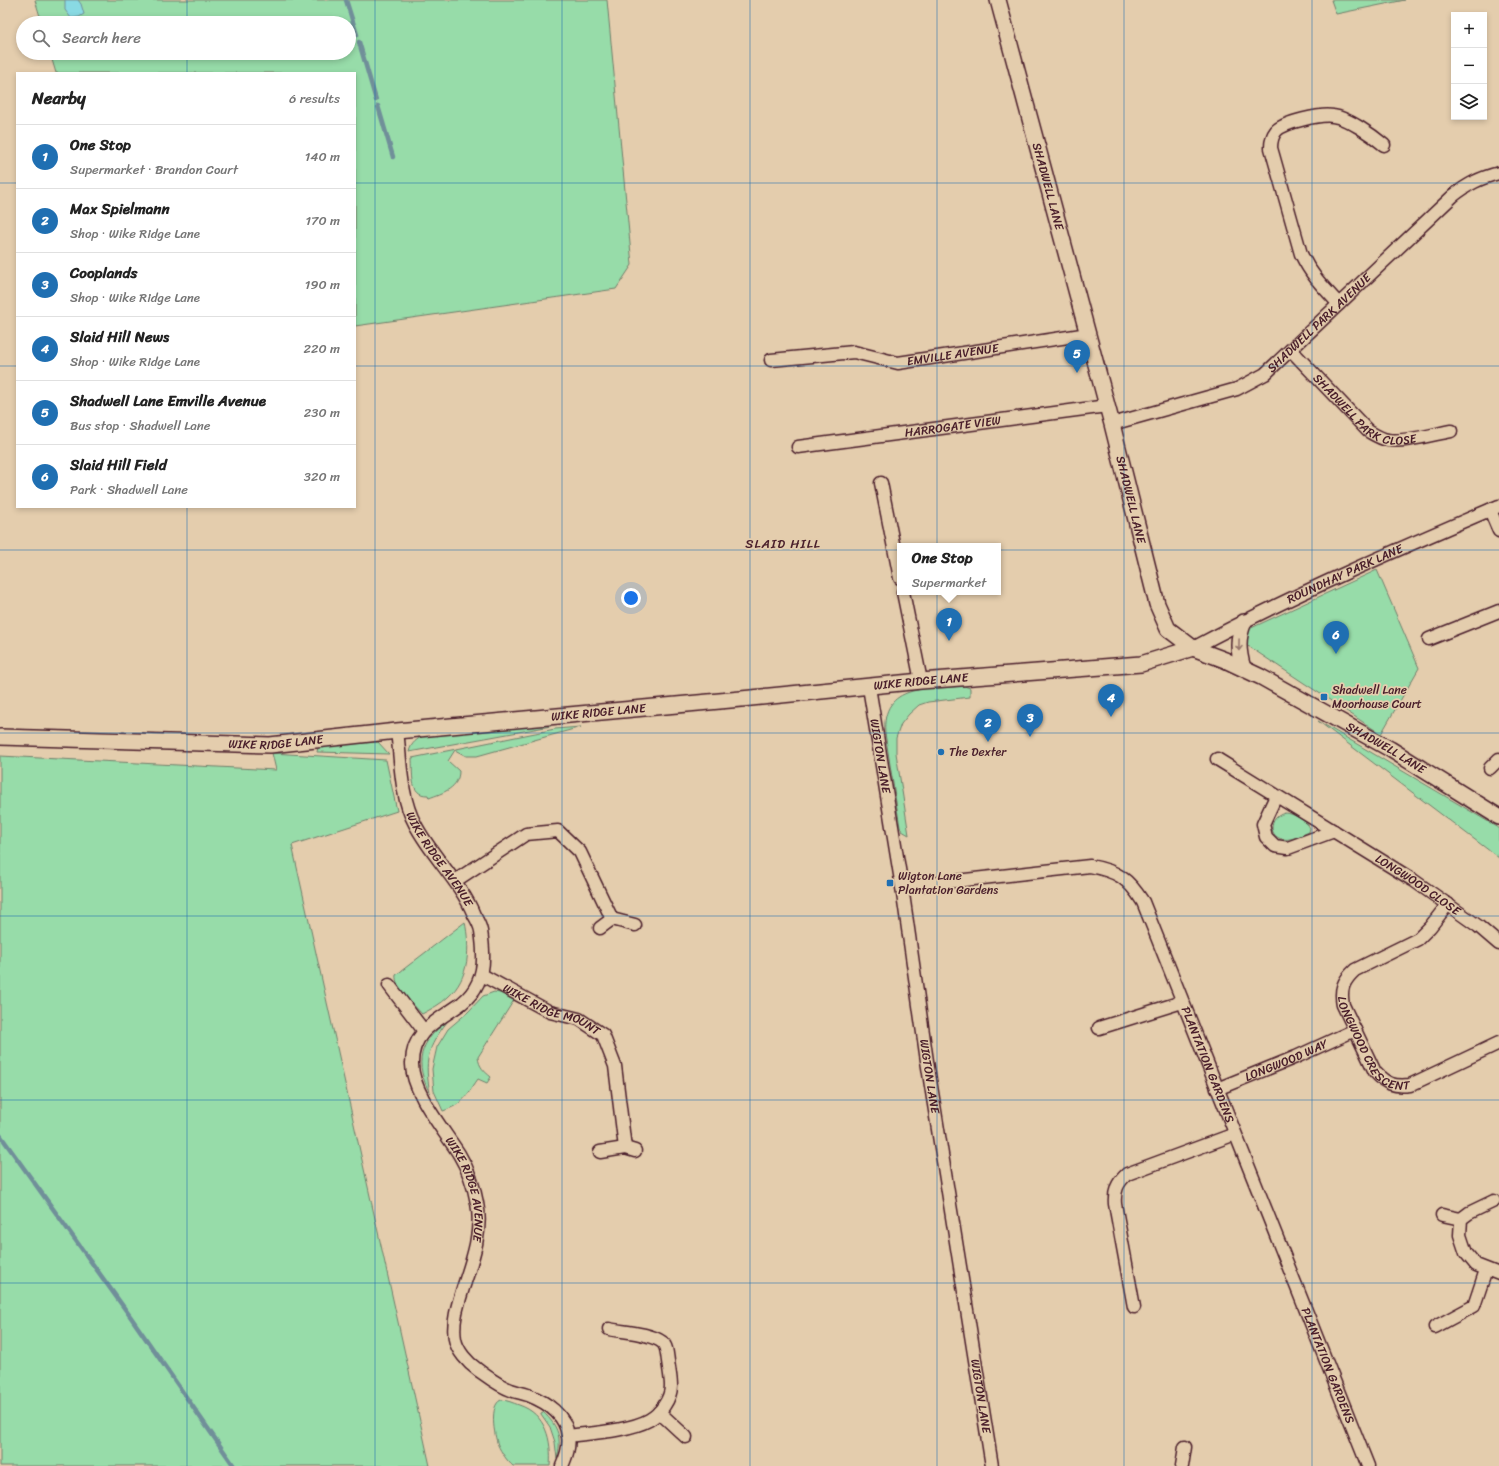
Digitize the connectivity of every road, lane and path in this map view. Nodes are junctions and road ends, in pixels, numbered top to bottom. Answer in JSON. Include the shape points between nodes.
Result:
{"nodes":[{"id":1,"x":998,"y":0,"type":"edge"},
{"id":2,"x":1384,"y":144,"type":"dead end"},
{"id":3,"x":1499,"y":173,"type":"edge"},
{"id":4,"x":1339,"y":304,"type":"junction"},
{"id":5,"x":1088,"y":334,"type":"junction"},
{"id":6,"x":1291,"y":350,"type":"junction"},
{"id":7,"x":771,"y":360,"type":"dead end"},
{"id":8,"x":1107,"y":406,"type":"junction"},
{"id":9,"x":1112,"y":424,"type":"junction"},
{"id":10,"x":1451,"y":431,"type":"dead end"},
{"id":11,"x":798,"y":447,"type":"dead end"},
{"id":12,"x":880,"y":483,"type":"dead end"},
{"id":13,"x":1495,"y":508,"type":"edge"},
{"id":14,"x":1499,"y":531,"type":"edge"},
{"id":15,"x":897,"y":564,"type":"edge"},
{"id":16,"x":904,"y":595,"type":"edge"},
{"id":17,"x":1499,"y":611,"type":"edge"},
{"id":18,"x":1244,"y":622,"type":"junction"},
{"id":19,"x":1429,"y":639,"type":"dead end"},
{"id":20,"x":1193,"y":648,"type":"junction"},
{"id":21,"x":1243,"y":668,"type":"junction"},
{"id":22,"x":921,"y":681,"type":"junction"},
{"id":23,"x":869,"y":687,"type":"junction"},
{"id":24,"x":397,"y":730,"type":"junction"},
{"id":25,"x":0,"y":737,"type":"edge"},
{"id":26,"x":1216,"y":759,"type":"dead end"},
{"id":27,"x":1499,"y":759,"type":"edge"},
{"id":28,"x":1490,"y":768,"type":"dead end"},
{"id":29,"x":1276,"y":796,"type":"junction"},
{"id":30,"x":1499,"y":817,"type":"edge"},
{"id":31,"x":1334,"y":831,"type":"junction"},
{"id":32,"x":455,"y":881,"type":"junction"},
{"id":33,"x":902,"y":886,"type":"junction"},
{"id":34,"x":1448,"y":904,"type":"junction"},
{"id":35,"x":612,"y":919,"type":"junction"},
{"id":36,"x":635,"y":925,"type":"dead end"},
{"id":37,"x":600,"y":928,"type":"dead end"},
{"id":38,"x":1499,"y":944,"type":"edge"},
{"id":39,"x":482,"y":975,"type":"junction"},
{"id":40,"x":389,"y":986,"type":"dead end"},
{"id":41,"x":1182,"y":1002,"type":"junction"},
{"id":42,"x":1099,"y":1028,"type":"dead end"},
{"id":43,"x":1355,"y":1030,"type":"junction"},
{"id":44,"x":424,"y":1031,"type":"junction"},
{"id":45,"x":1499,"y":1043,"type":"edge"},
{"id":46,"x":1217,"y":1089,"type":"junction"},
{"id":47,"x":1235,"y":1134,"type":"junction"},
{"id":48,"x":600,"y":1152,"type":"dead end"},
{"id":49,"x":1494,"y":1201,"type":"dead end"},
{"id":50,"x":1442,"y":1215,"type":"dead end"},
{"id":51,"x":1461,"y":1219,"type":"junction"},
{"id":52,"x":1486,"y":1270,"type":"junction"},
{"id":53,"x":1499,"y":1274,"type":"edge"},
{"id":54,"x":1134,"y":1307,"type":"dead end"},
{"id":55,"x":1435,"y":1326,"type":"dead end"},
{"id":56,"x":609,"y":1329,"type":"dead end"},
{"id":57,"x":660,"y":1412,"type":"junction"},
{"id":58,"x":568,"y":1436,"type":"junction"},
{"id":59,"x":686,"y":1437,"type":"dead end"},
{"id":60,"x":1185,"y":1447,"type":"dead end"},
{"id":61,"x":562,"y":1466,"type":"edge"},
{"id":62,"x":992,"y":1466,"type":"edge"},
{"id":63,"x":1182,"y":1466,"type":"edge"},
{"id":64,"x":1368,"y":1466,"type":"edge"}],
"edges":[{"from":1,"to":5,"type":"street","name":"SHADWELL LANE"},
{"from":2,"to":4,"type":"street","via":[[1373,135],[1341,118],[1325,115],[1284,125],[1272,136],[1271,148],[1301,254],[1316,280]]},
{"from":3,"to":4,"type":"street","name":"SHADWELL PARK AVENUE","via":[[1468,185],[1453,196]]},
{"from":4,"to":6,"type":"street","name":"SHADWELL PARK AVENUE"},
{"from":5,"to":7,"type":"street","name":"EMVILLE AVENUE","via":[[898,363],[854,352]]},
{"from":5,"to":8,"type":"street","name":"SHADWELL LANE"},
{"from":6,"to":9,"type":"street","name":"SHADWELL PARK AVENUE","via":[[1265,374],[1237,389]]},
{"from":6,"to":10,"type":"street","name":"SHADWELL PARK CLOSE","via":[[1368,431],[1378,437],[1402,440]]},
{"from":8,"to":9,"type":"street","name":"SHADWELL LANE"},
{"from":8,"to":11,"type":"street","name":"HARROGATE VIEW"},
{"from":9,"to":20,"type":"street","name":"SHADWELL LANE","via":[[1157,604],[1168,629]]},
{"from":12,"to":15,"type":"street"},
{"from":13,"to":14,"type":"street"},
{"from":13,"to":18,"type":"street","name":"ROUNDHAY PARK LANE","via":[[1374,560]]},
{"from":16,"to":22,"type":"street"},
{"from":17,"to":19,"type":"street"},
{"from":18,"to":20,"type":"street","name":"ROUNDHAY PARK LANE"},
{"from":18,"to":21,"type":"street","one_way":true,"via":[[1238,641],[1238,653]]},
{"from":20,"to":21,"type":"street","name":"SHADWELL LANE"},
{"from":20,"to":22,"type":"street","name":"WIKE RIDGE LANE","via":[[1141,664]]},
{"from":21,"to":30,"type":"street","name":"SHADWELL LANE","via":[[1390,749]]},
{"from":22,"to":23,"type":"street","name":"WIKE RIDGE LANE"},
{"from":23,"to":24,"type":"street","name":"WIKE RIDGE LANE"},
{"from":23,"to":33,"type":"street","name":"WIGTON LANE"},
{"from":24,"to":25,"type":"street","name":"WIKE RIDGE LANE","via":[[270,745]]},
{"from":24,"to":32,"type":"street","name":"WIKE RIDGE AVENUE","via":[[405,795],[410,812],[433,854]]},
{"from":26,"to":29,"type":"street","name":"LONGWOOD CLOSE"},
{"from":27,"to":28,"type":"street"},
{"from":29,"to":31,"type":"street","name":"LONGWOOD CLOSE"},
{"from":29,"to":31,"type":"street","via":[[1263,824],[1266,837],[1275,846],[1288,848]]},
{"from":31,"to":34,"type":"street","name":"LONGWOOD CLOSE"},
{"from":32,"to":35,"type":"street","via":[[526,834],[558,831],[580,852]]},
{"from":32,"to":39,"type":"street","name":"WIKE RIDGE AVENUE","via":[[469,902],[481,930]]},
{"from":33,"to":41,"type":"street","name":"PLANTATION GARDENS","via":[[1090,866],[1106,869],[1134,888],[1142,902]]},
{"from":33,"to":62,"type":"street","name":"WIGTON LANE","via":[[927,1061]]},
{"from":34,"to":38,"type":"street","name":"LONGWOOD CLOSE"},
{"from":34,"to":43,"type":"street","name":"LONGWOOD CRESCENT","via":[[1418,939],[1355,970],[1348,977],[1343,986],[1343,1005]]},
{"from":35,"to":36,"type":"street"},
{"from":35,"to":37,"type":"street"},
{"from":39,"to":44,"type":"street","name":"WIKE RIDGE AVENUE","via":[[464,1002]]},
{"from":39,"to":48,"type":"street","name":"WIKE RIDGE MOUNT","via":[[550,1012],[578,1019],[603,1035],[615,1066],[630,1150]]},
{"from":40,"to":44,"type":"street"},
{"from":41,"to":42,"type":"street"},
{"from":41,"to":46,"type":"street","name":"PLANTATION GARDENS"},
{"from":43,"to":45,"type":"street","name":"LONGWOOD CRESCENT","via":[[1375,1072],[1386,1082],[1400,1086],[1410,1084]]},
{"from":43,"to":46,"type":"street","name":"LONGWOOD WAY"},
{"from":44,"to":58,"type":"street","name":"WIKE RIDGE AVENUE","via":[[415,1045],[412,1062],[414,1079],[460,1156],[478,1205],[479,1233],[457,1307],[454,1330],[456,1342],[471,1365],[509,1390],[545,1403],[556,1412],[564,1423]]},
{"from":46,"to":47,"type":"street","name":"PLANTATION GARDENS"},
{"from":47,"to":54,"type":"street","via":[[1127,1174],[1118,1184],[1114,1204]]},
{"from":47,"to":64,"type":"street","name":"PLANTATION GARDENS"},
{"from":49,"to":51,"type":"street"},
{"from":50,"to":51,"type":"street"},
{"from":51,"to":52,"type":"street","via":[[1460,1234],[1466,1253],[1476,1265]]},
{"from":52,"to":53,"type":"street"},
{"from":52,"to":55,"type":"street","via":[[1474,1306]]},
{"from":56,"to":57,"type":"street","via":[[656,1338],[664,1343],[671,1386]]},
{"from":57,"to":58,"type":"street","via":[[649,1420],[635,1425]]},
{"from":57,"to":59,"type":"street"},
{"from":58,"to":61,"type":"street","name":"WIKE RIDGE AVENUE","via":[[568,1450]]},
{"from":60,"to":63,"type":"street"}]}
